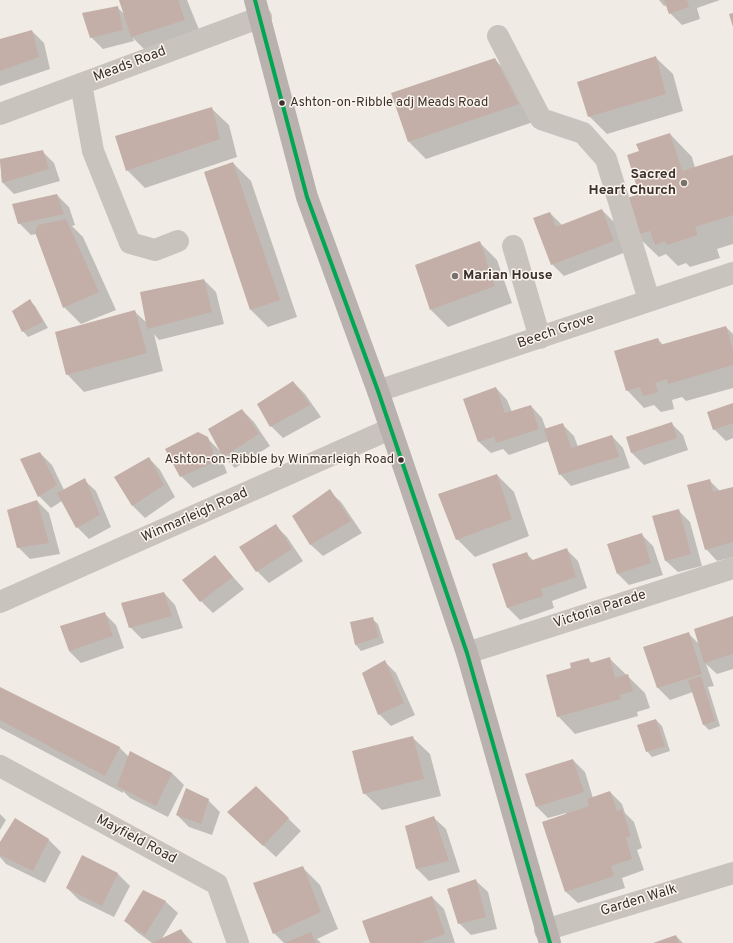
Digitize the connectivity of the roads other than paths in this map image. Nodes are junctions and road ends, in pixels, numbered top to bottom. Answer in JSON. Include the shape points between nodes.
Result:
{"nodes":[{"id":1,"x":258,"y":8,"type":"edge"},
{"id":2,"x":498,"y":36,"type":"dead end"},
{"id":3,"x":81,"y":84,"type":"junction"},
{"id":4,"x":0,"y":114,"type":"edge"},
{"id":5,"x":178,"y":241,"type":"dead end"},
{"id":6,"x":513,"y":246,"type":"dead end"},
{"id":7,"x":733,"y":273,"type":"edge"},
{"id":8,"x":649,"y":300,"type":"junction"},
{"id":9,"x":540,"y":338,"type":"junction"},
{"id":10,"x":378,"y":392,"type":"junction"},
{"id":11,"x":390,"y":429,"type":"junction"},
{"id":12,"x":733,"y":568,"type":"edge"},
{"id":13,"x":0,"y":602,"type":"edge"},
{"id":14,"x":467,"y":653,"type":"junction"},
{"id":15,"x":0,"y":766,"type":"edge"},
{"id":16,"x":733,"y":873,"type":"edge"},
{"id":17,"x":547,"y":936,"type":"edge"},
{"id":18,"x":238,"y":943,"type":"edge"}],
"edges":[{"from":1,"to":3,"type":"street","name":"Meads Road"},
{"from":1,"to":10,"type":"main road","via":[[307,197]]},
{"from":2,"to":8,"type":"street","via":[[541,119],[583,133],[606,159]]},
{"from":3,"to":4,"type":"street","name":"Meads Road"},
{"from":3,"to":5,"type":"street","via":[[93,151],[130,243],[155,250]]},
{"from":6,"to":9,"type":"street"},
{"from":7,"to":8,"type":"street","name":"Beech Grove"},
{"from":8,"to":9,"type":"street","name":"Beech Grove"},
{"from":9,"to":10,"type":"street","name":"Beech Grove"},
{"from":10,"to":11,"type":"main road"},
{"from":11,"to":13,"type":"street","name":"Winmarleigh Road"},
{"from":11,"to":14,"type":"main road"},
{"from":12,"to":14,"type":"street","name":"Victoria Parade"},
{"from":14,"to":17,"type":"main road"},
{"from":15,"to":18,"type":"street","name":"Mayfield Road","via":[[217,884]]},
{"from":16,"to":17,"type":"street","name":"Garden Walk"}]}
